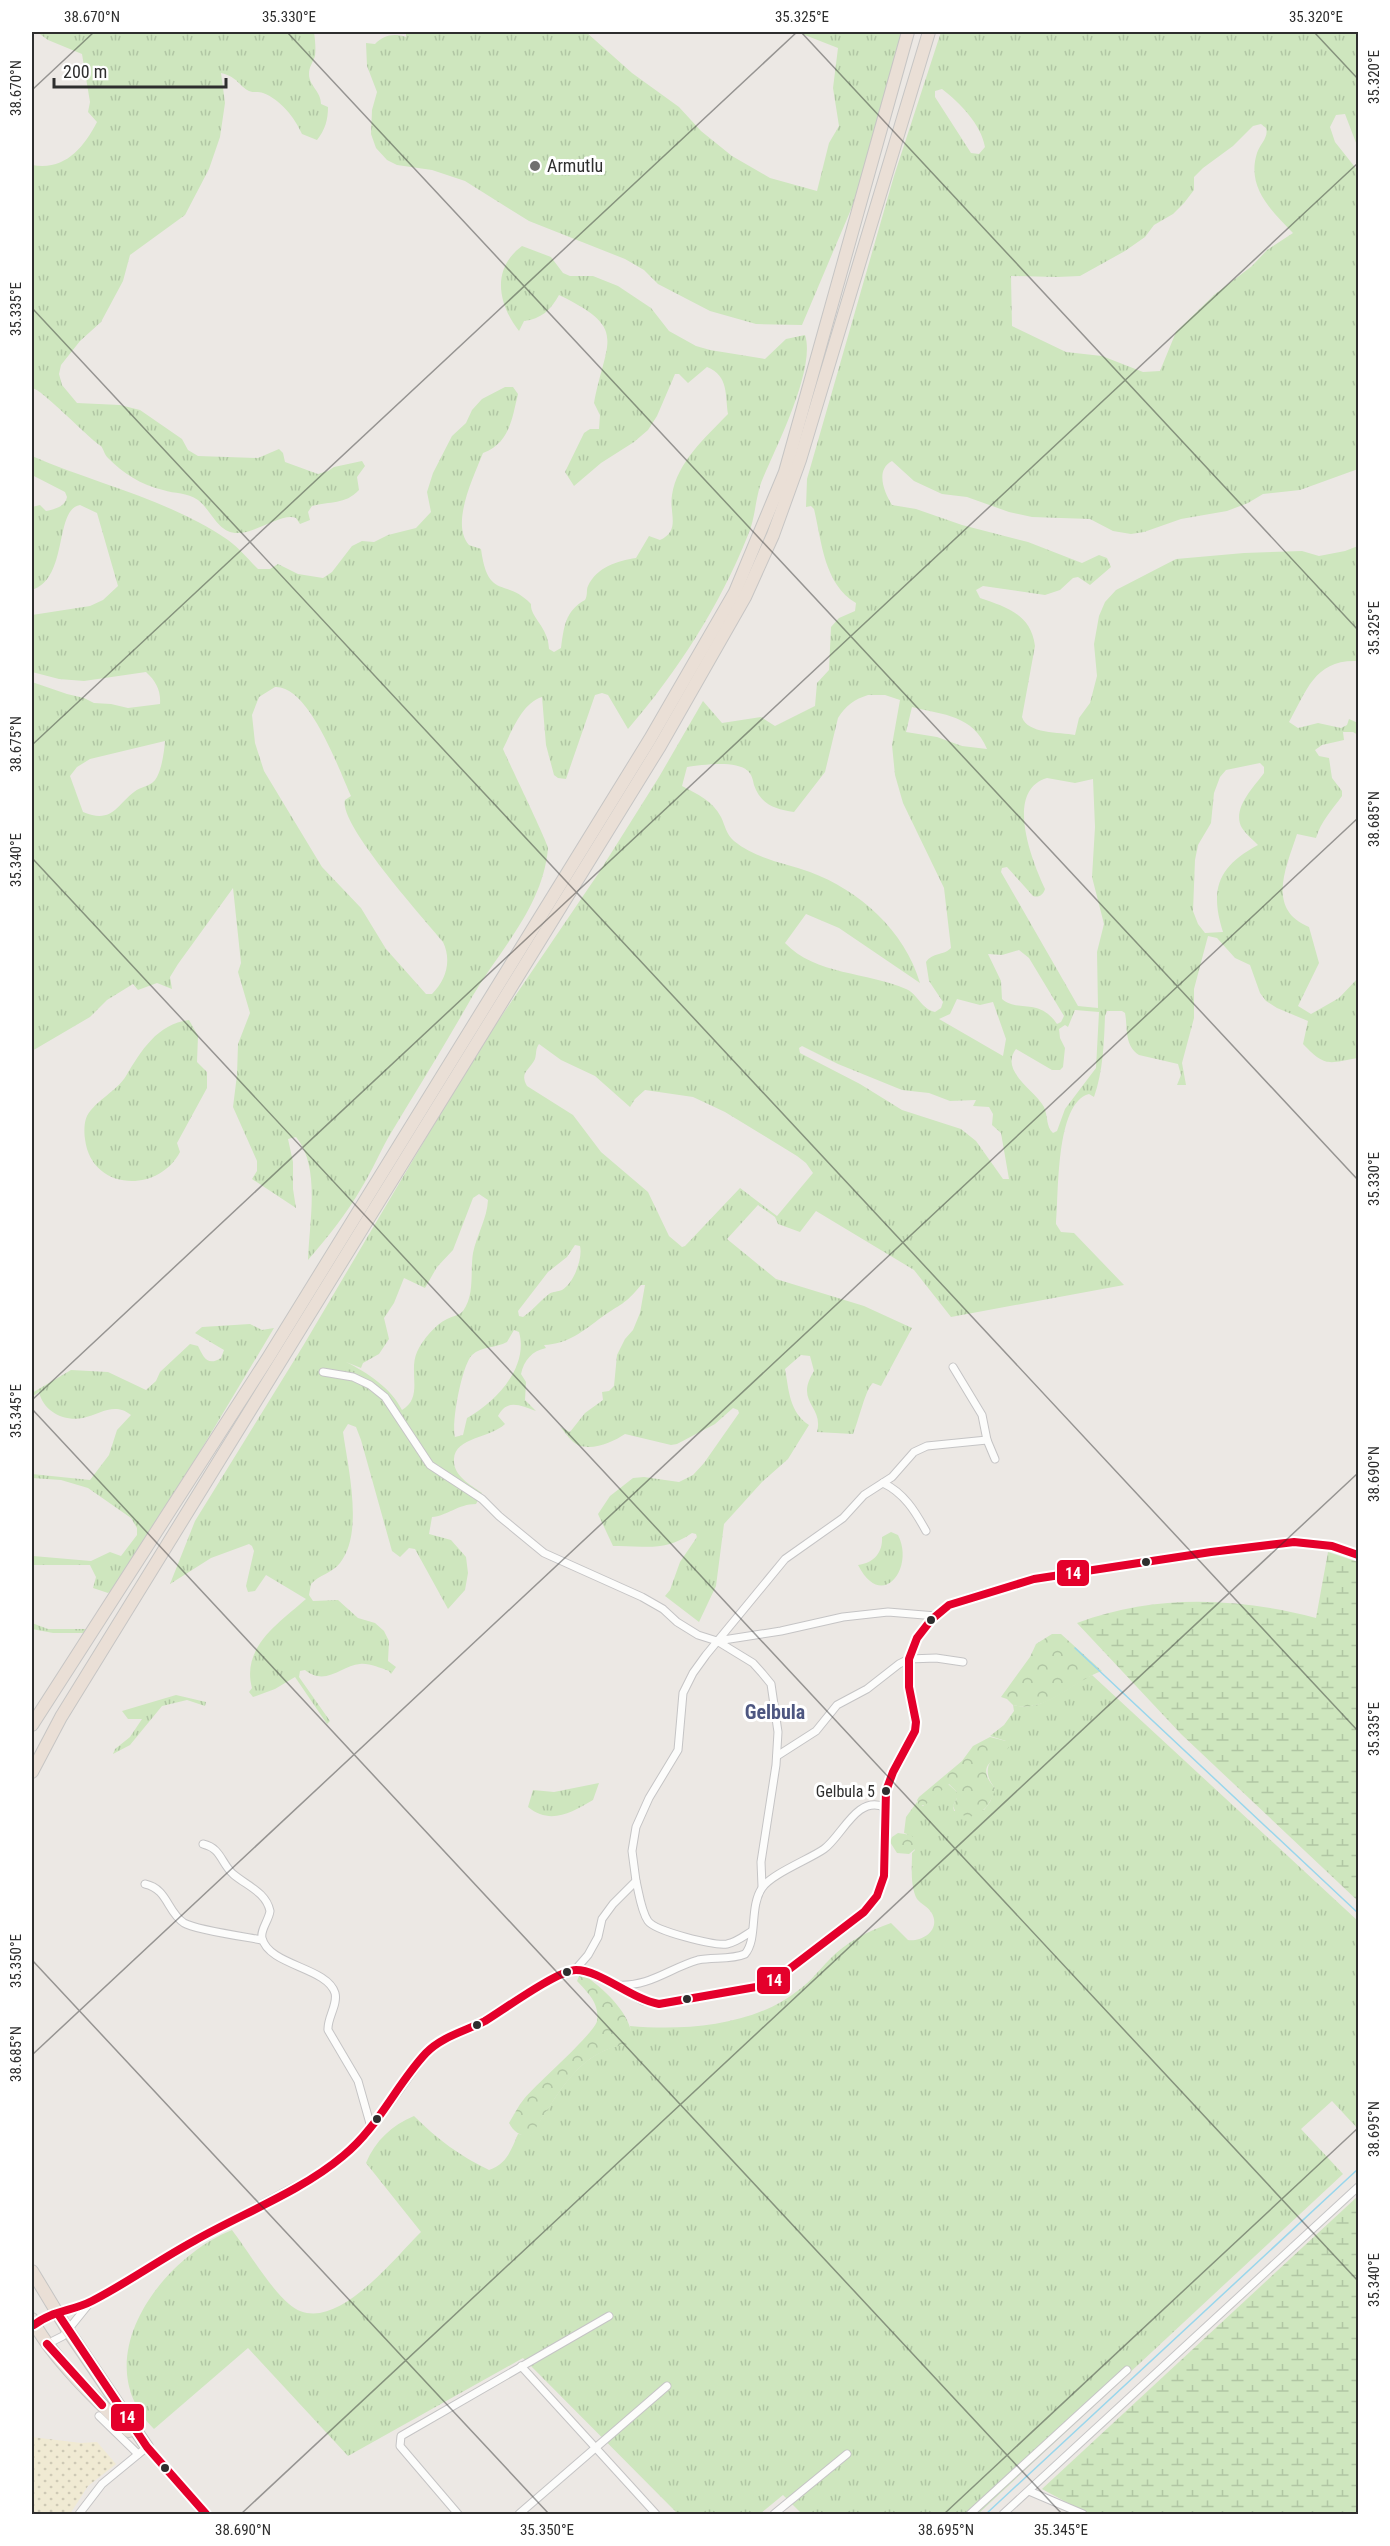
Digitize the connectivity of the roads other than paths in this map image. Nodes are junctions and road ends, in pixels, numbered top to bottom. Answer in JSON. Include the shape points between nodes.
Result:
{"nodes":[{"id":1,"x":908,"y":32,"type":"edge"},
{"id":2,"x":929,"y":32,"type":"edge"},
{"id":3,"x":953,"y":1367,"type":"dead end"},
{"id":4,"x":323,"y":1372,"type":"dead end"},
{"id":5,"x":987,"y":1440,"type":"junction"},
{"id":6,"x":995,"y":1459,"type":"dead end"},
{"id":7,"x":883,"y":1483,"type":"junction"},
{"id":8,"x":926,"y":1531,"type":"dead end"},
{"id":9,"x":1359,"y":1555,"type":"edge"},
{"id":10,"x":936,"y":1616,"type":"junction"},
{"id":11,"x":717,"y":1641,"type":"junction"},
{"id":12,"x":909,"y":1659,"type":"junction"},
{"id":13,"x":963,"y":1662,"type":"dead end"},
{"id":14,"x":32,"y":1725,"type":"edge"},
{"id":15,"x":777,"y":1756,"type":"junction"},
{"id":16,"x":32,"y":1772,"type":"edge"},
{"id":17,"x":884,"y":1807,"type":"junction"},
{"id":18,"x":203,"y":1844,"type":"dead end"},
{"id":19,"x":636,"y":1881,"type":"junction"},
{"id":20,"x":146,"y":1884,"type":"dead end"},
{"id":21,"x":762,"y":1886,"type":"junction"},
{"id":22,"x":752,"y":1931,"type":"junction"},
{"id":23,"x":262,"y":1940,"type":"junction"},
{"id":24,"x":575,"y":1970,"type":"junction"},
{"id":25,"x":614,"y":1984,"type":"junction"},
{"id":26,"x":370,"y":2127,"type":"junction"},
{"id":27,"x":1359,"y":2187,"type":"edge"},
{"id":28,"x":32,"y":2271,"type":"edge"},
{"id":29,"x":91,"y":2302,"type":"junction"},
{"id":30,"x":58,"y":2314,"type":"junction"},
{"id":31,"x":609,"y":2316,"type":"dead end"},
{"id":32,"x":33,"y":2322,"type":"edge"},
{"id":33,"x":67,"y":2330,"type":"junction"},
{"id":34,"x":47,"y":2344,"type":"junction"},
{"id":35,"x":521,"y":2366,"type":"junction"},
{"id":36,"x":1127,"y":2370,"type":"dead end"},
{"id":37,"x":667,"y":2386,"type":"dead end"},
{"id":38,"x":99,"y":2416,"type":"dead end"},
{"id":39,"x":596,"y":2448,"type":"junction"},
{"id":40,"x":142,"y":2451,"type":"junction"},
{"id":41,"x":847,"y":2454,"type":"dead end"},
{"id":42,"x":1029,"y":2491,"type":"junction"},
{"id":43,"x":79,"y":2514,"type":"edge"},
{"id":44,"x":206,"y":2514,"type":"edge"},
{"id":45,"x":458,"y":2514,"type":"edge"},
{"id":46,"x":519,"y":2514,"type":"edge"},
{"id":47,"x":656,"y":2514,"type":"edge"},
{"id":48,"x":774,"y":2514,"type":"edge"},
{"id":49,"x":970,"y":2514,"type":"edge"},
{"id":50,"x":1003,"y":2514,"type":"edge"},
{"id":51,"x":1083,"y":2514,"type":"edge"}],
"edges":[{"from":1,"to":14,"type":"highway","via":[[785,472],[735,592],[650,739],[281,1338]]},
{"from":2,"to":16,"type":"highway","via":[[800,460],[745,597],[660,746],[61,1717]]},
{"from":3,"to":5,"type":"street","via":[[982,1415]]},
{"from":4,"to":11,"type":"street","via":[[352,1377],[384,1396],[430,1465],[482,1499],[544,1553],[642,1597],[698,1635]]},
{"from":5,"to":6,"type":"street"},
{"from":5,"to":7,"type":"street","via":[[927,1446],[914,1452]]},
{"from":7,"to":8,"type":"street","via":[[911,1505]]},
{"from":7,"to":11,"type":"street","via":[[864,1495],[843,1518],[785,1559]]},
{"from":9,"to":10,"type":"street","via":[[1332,1546],[1294,1542],[1201,1554],[1034,1579],[949,1605]]},
{"from":10,"to":11,"type":"street","via":[[888,1612]]},
{"from":10,"to":12,"type":"street","via":[[917,1638]]},
{"from":11,"to":15,"type":"street","via":[[753,1664],[771,1684]]},
{"from":11,"to":19,"type":"street","via":[[693,1672],[684,1693],[678,1750],[636,1827],[632,1851]]},
{"from":12,"to":13,"type":"street"},
{"from":12,"to":15,"type":"street","via":[[837,1705],[816,1731]]},
{"from":12,"to":17,"type":"street","via":[[915,1731],[893,1772]]},
{"from":15,"to":21,"type":"street","via":[[761,1862]]},
{"from":17,"to":21,"type":"street","via":[[873,1804],[862,1808],[825,1848]]},
{"from":17,"to":25,"type":"street","via":[[884,1876],[877,1896],[864,1912],[775,1980],[756,1987],[659,2004],[643,2001]]},
{"from":18,"to":23,"type":"street","via":[[216,1849],[232,1873],[266,1900],[270,1917],[261,1932]]},
{"from":19,"to":22,"type":"street","via":[[646,1918],[655,1928],[716,1945],[729,1944]]},
{"from":19,"to":24,"type":"street","via":[[613,1904],[588,1955]]},
{"from":20,"to":23,"type":"street","via":[[157,1888],[187,1924]]},
{"from":21,"to":22,"type":"street","via":[[753,1908]]},
{"from":22,"to":25,"type":"street","via":[[750,1947],[741,1955],[698,1960],[647,1983]]},
{"from":23,"to":26,"type":"street","via":[[278,1957],[323,1980],[334,1990],[328,2030],[358,2081]]},
{"from":24,"to":25,"type":"street"},
{"from":24,"to":26,"type":"street","via":[[441,2041],[426,2053]]},
{"from":26,"to":29,"type":"street","via":[[324,2171],[193,2241]]},
{"from":27,"to":42,"type":"street"},
{"from":28,"to":30,"type":"highway"},
{"from":29,"to":30,"type":"street"},
{"from":29,"to":33,"type":"street"},
{"from":30,"to":32,"type":"street"},
{"from":30,"to":33,"type":"highway"},
{"from":31,"to":35,"type":"street"},
{"from":32,"to":34,"type":"highway"},
{"from":33,"to":34,"type":"street"},
{"from":33,"to":40,"type":"highway"},
{"from":34,"to":40,"type":"highway"},
{"from":35,"to":39,"type":"street"},
{"from":35,"to":45,"type":"street","via":[[399,2438],[400,2446]]},
{"from":36,"to":49,"type":"street"},
{"from":37,"to":39,"type":"street"},
{"from":38,"to":40,"type":"street"},
{"from":39,"to":46,"type":"street"},
{"from":39,"to":47,"type":"street"},
{"from":40,"to":43,"type":"street","via":[[102,2484]]},
{"from":40,"to":44,"type":"main road"},
{"from":41,"to":48,"type":"street"},
{"from":42,"to":50,"type":"street"},
{"from":42,"to":51,"type":"street"}]}
